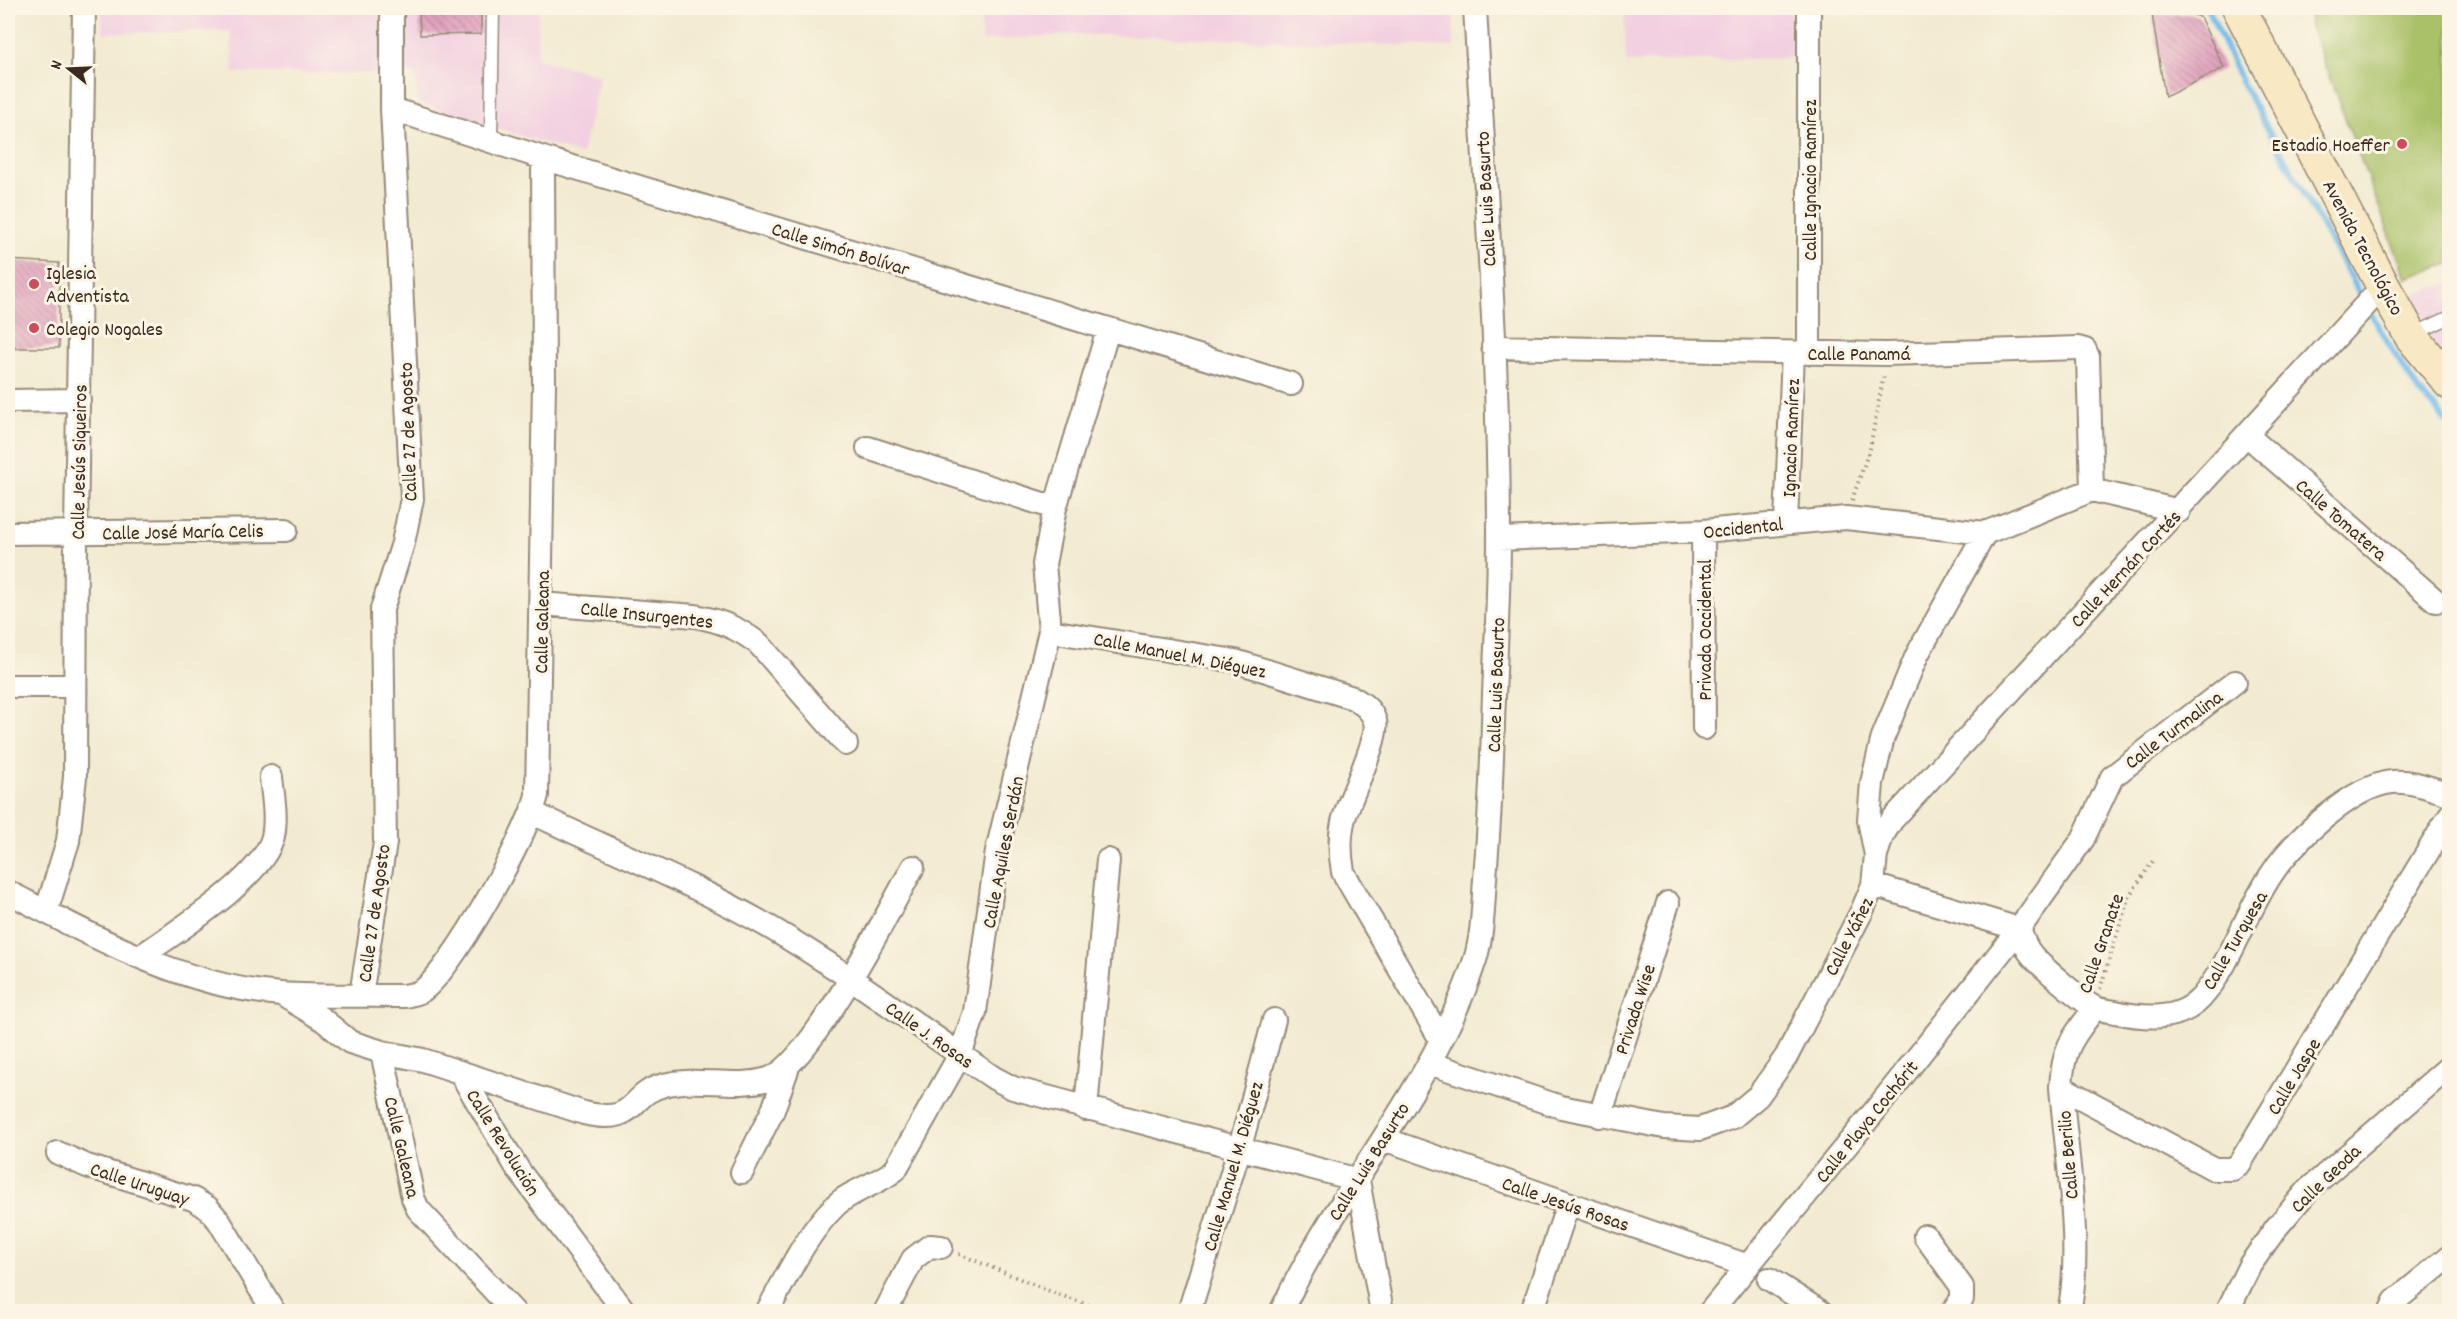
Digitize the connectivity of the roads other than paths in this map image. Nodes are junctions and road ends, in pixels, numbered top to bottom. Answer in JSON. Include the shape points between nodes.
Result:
{"nodes":[{"id":1,"x":84,"y":8,"type":"edge"},
{"id":2,"x":392,"y":8,"type":"edge"},
{"id":3,"x":493,"y":8,"type":"edge"},
{"id":4,"x":1475,"y":8,"type":"edge"},
{"id":5,"x":1809,"y":8,"type":"edge"},
{"id":6,"x":2239,"y":8,"type":"edge"},
{"id":7,"x":392,"y":110,"type":"junction"},
{"id":8,"x":491,"y":142,"type":"junction"},
{"id":9,"x":543,"y":158,"type":"junction"},
{"id":10,"x":2383,"y":286,"type":"junction"},
{"id":11,"x":2450,"y":317,"type":"edge"},
{"id":12,"x":1108,"y":330,"type":"junction"},
{"id":13,"x":2411,"y":336,"type":"junction"},
{"id":14,"x":1493,"y":347,"type":"junction"},
{"id":15,"x":1801,"y":353,"type":"junction"},
{"id":16,"x":2450,"y":383,"type":"edge"},
{"id":17,"x":1291,"y":384,"type":"dead end"},
{"id":18,"x":79,"y":400,"type":"junction"},
{"id":19,"x":8,"y":401,"type":"edge"},
{"id":20,"x":2248,"y":436,"type":"junction"},
{"id":21,"x":868,"y":448,"type":"dead end"},
{"id":22,"x":2092,"y":490,"type":"junction"},
{"id":23,"x":1055,"y":508,"type":"junction"},
{"id":24,"x":2179,"y":511,"type":"junction"},
{"id":25,"x":1786,"y":523,"type":"junction"},
{"id":26,"x":286,"y":530,"type":"dead end"},
{"id":27,"x":1703,"y":531,"type":"junction"},
{"id":28,"x":76,"y":532,"type":"junction"},
{"id":29,"x":8,"y":533,"type":"edge"},
{"id":30,"x":1985,"y":533,"type":"junction"},
{"id":31,"x":1499,"y":539,"type":"junction"},
{"id":32,"x":2436,"y":601,"type":"dead end"},
{"id":33,"x":541,"y":604,"type":"junction"},
{"id":34,"x":1050,"y":631,"type":"junction"},
{"id":35,"x":2235,"y":682,"type":"dead end"},
{"id":36,"x":8,"y":686,"type":"edge"},
{"id":37,"x":75,"y":686,"type":"junction"},
{"id":38,"x":1704,"y":728,"type":"dead end"},
{"id":39,"x":846,"y":744,"type":"dead end"},
{"id":40,"x":271,"y":777,"type":"dead end"},
{"id":41,"x":2450,"y":794,"type":"edge"},
{"id":42,"x":533,"y":813,"type":"junction"},
{"id":43,"x":2450,"y":815,"type":"edge"},
{"id":44,"x":1876,"y":855,"type":"junction"},
{"id":45,"x":1108,"y":860,"type":"dead end"},
{"id":46,"x":913,"y":867,"type":"dead end"},
{"id":47,"x":1873,"y":885,"type":"junction"},
{"id":48,"x":8,"y":892,"type":"edge"},
{"id":49,"x":1668,"y":903,"type":"dead end"},
{"id":50,"x":46,"y":912,"type":"junction"},
{"id":51,"x":2019,"y":929,"type":"junction"},
{"id":52,"x":140,"y":957,"type":"junction"},
{"id":53,"x":852,"y":980,"type":"junction"},
{"id":54,"x":280,"y":994,"type":"junction"},
{"id":55,"x":362,"y":995,"type":"junction"},
{"id":56,"x":2094,"y":1008,"type":"junction"},
{"id":57,"x":1274,"y":1020,"type":"dead end"},
{"id":58,"x":1440,"y":1040,"type":"junction"},
{"id":59,"x":382,"y":1052,"type":"junction"},
{"id":60,"x":960,"y":1055,"type":"junction"},
{"id":61,"x":1429,"y":1063,"type":"junction"},
{"id":62,"x":2450,"y":1066,"type":"edge"},
{"id":63,"x":788,"y":1067,"type":"junction"},
{"id":64,"x":461,"y":1074,"type":"junction"},
{"id":65,"x":2061,"y":1087,"type":"junction"},
{"id":66,"x":1086,"y":1109,"type":"junction"},
{"id":67,"x":1600,"y":1116,"type":"junction"},
{"id":68,"x":1384,"y":1139,"type":"junction"},
{"id":69,"x":1240,"y":1147,"type":"junction"},
{"id":70,"x":58,"y":1153,"type":"dead end"},
{"id":71,"x":742,"y":1172,"type":"dead end"},
{"id":72,"x":1358,"y":1180,"type":"junction"},
{"id":73,"x":1568,"y":1204,"type":"junction"},
{"id":74,"x":1925,"y":1236,"type":"dead end"},
{"id":75,"x":941,"y":1247,"type":"road end"},
{"id":76,"x":2450,"y":1256,"type":"edge"},
{"id":77,"x":1748,"y":1266,"type":"junction"},
{"id":78,"x":1769,"y":1279,"type":"dead end"},
{"id":79,"x":274,"y":1311,"type":"edge"},
{"id":80,"x":514,"y":1311,"type":"edge"},
{"id":81,"x":625,"y":1311,"type":"edge"},
{"id":82,"x":767,"y":1311,"type":"edge"},
{"id":83,"x":885,"y":1311,"type":"edge"},
{"id":84,"x":1189,"y":1311,"type":"edge"},
{"id":85,"x":1281,"y":1311,"type":"edge"},
{"id":86,"x":1382,"y":1311,"type":"edge"},
{"id":87,"x":1532,"y":1311,"type":"edge"},
{"id":88,"x":1710,"y":1311,"type":"edge"},
{"id":89,"x":1821,"y":1311,"type":"edge"},
{"id":90,"x":1952,"y":1311,"type":"edge"},
{"id":91,"x":2069,"y":1311,"type":"edge"},
{"id":92,"x":2227,"y":1311,"type":"edge"},
{"id":93,"x":2390,"y":1311,"type":"edge"}],
"edges":[{"from":1,"to":18,"type":"street","name":"Calle Jesús Siqueiros"},
{"from":2,"to":7,"type":"street","name":"Calle 27 de Agosto"},
{"from":3,"to":8,"type":"lane"},
{"from":4,"to":14,"type":"street","name":"Calle Luis Basurto"},
{"from":5,"to":15,"type":"street","name":"Calle Ignacio Ramírez"},
{"from":6,"to":10,"type":"main road","name":"Avenida Tecnológico"},
{"from":7,"to":8,"type":"street","name":"Calle Simón Bolívar"},
{"from":7,"to":55,"type":"street","name":"Calle 27 de Agosto","via":[[412,499],[382,609],[385,843]]},
{"from":8,"to":9,"type":"street","name":"Calle Simón Bolívar"},
{"from":9,"to":12,"type":"street","name":"Calle Simón Bolívar"},
{"from":9,"to":33,"type":"street","name":"Calle Galeana"},
{"from":10,"to":13,"type":"main road","name":"Avenida Tecnológico"},
{"from":10,"to":20,"type":"street","name":"Calle Hernán Cortés"},
{"from":11,"to":13,"type":"lane"},
{"from":12,"to":17,"type":"street","name":"Calle Simón Bolívar"},
{"from":12,"to":23,"type":"street","name":"Calle Aquiles Serdán"},
{"from":13,"to":16,"type":"main road","name":"Avenida Tecnológico"},
{"from":14,"to":15,"type":"street","name":"Calle Panamá"},
{"from":14,"to":31,"type":"street","name":"Calle Luis Basurto"},
{"from":15,"to":22,"type":"street","name":"Calle Panamá","via":[[2085,350]]},
{"from":15,"to":25,"type":"street","name":"Ignacio Ramírez"},
{"from":18,"to":19,"type":"street"},
{"from":18,"to":28,"type":"street","name":"Calle Jesús Siqueiros"},
{"from":20,"to":24,"type":"street","name":"Calle Hernán Cortés"},
{"from":20,"to":32,"type":"street","name":"Calle Tomatera"},
{"from":21,"to":23,"type":"street"},
{"from":22,"to":24,"type":"street"},
{"from":22,"to":30,"type":"street"},
{"from":23,"to":34,"type":"street","name":"Calle Aquiles Serdán","via":[[1044,564]]},
{"from":24,"to":44,"type":"street","name":"Calle Hernán Cortés","via":[[1892,820]]},
{"from":25,"to":27,"type":"street","name":"Occidental"},
{"from":25,"to":30,"type":"street","name":"Occidental","via":[[1846,518]]},
{"from":26,"to":28,"type":"street","name":"Calle José María Celis"},
{"from":27,"to":31,"type":"street","name":"Occidental"},
{"from":27,"to":38,"type":"street","name":"Privada Occidental"},
{"from":28,"to":29,"type":"street","name":"Calle José María Celis"},
{"from":28,"to":37,"type":"street","name":"Calle Jesús Siqueiros"},
{"from":30,"to":44,"type":"street","name":"Calle Yáñez","via":[[1917,655],[1883,737],[1872,783],[1869,820]]},
{"from":31,"to":58,"type":"street","name":"Calle Luis Basurto","via":[[1491,788],[1481,926],[1476,957]]},
{"from":33,"to":39,"type":"street","name":"Calle Insurgentes","via":[[695,616],[742,631],[759,645]]},
{"from":33,"to":42,"type":"street","name":"Calle Galeana","via":[[538,777]]},
{"from":34,"to":58,"type":"street","name":"Calle Manuel M. Diéguez","via":[[1235,661],[1353,698],[1368,708],[1376,723],[1343,821],[1339,849],[1343,872]]},
{"from":34,"to":60,"type":"street","name":"Calle Aquiles Serdán","via":[[997,851],[975,1011]]},
{"from":35,"to":51,"type":"street","name":"Calle Turmalina","via":[[2112,777],[2083,839]]},
{"from":36,"to":37,"type":"street"},
{"from":37,"to":50,"type":"street","name":"Calle Jesús Siqueiros","via":[[73,806],[68,841]]},
{"from":40,"to":52,"type":"street","via":[[275,826],[268,850],[215,904]]},
{"from":41,"to":56,"type":"street","name":"Calle Turquesa","via":[[2392,782],[2346,802],[2319,824],[2271,875],[2241,935],[2200,999],[2181,1011],[2162,1017],[2141,1017]]},
{"from":42,"to":53,"type":"street","name":"Calle J. Rosas","via":[[718,899]]},
{"from":42,"to":55,"type":"street","name":"Calle Galeana","via":[[478,915],[434,980],[421,992],[405,996]]},
{"from":43,"to":65,"type":"street","name":"Calle Jaspe","via":[[2233,1169],[2214,1168]]},
{"from":44,"to":47,"type":"street","name":"Calle Yáñez"},
{"from":45,"to":66,"type":"street"},
{"from":46,"to":53,"type":"street"},
{"from":47,"to":51,"type":"street"},
{"from":47,"to":67,"type":"street","name":"Calle Yáñez","via":[[1786,1057],[1758,1096],[1733,1118],[1700,1129]]},
{"from":48,"to":50,"type":"street","name":"Calle Revolución"},
{"from":49,"to":67,"type":"street","name":"Privada Wise"},
{"from":50,"to":52,"type":"street","name":"Calle Revolución"},
{"from":51,"to":56,"type":"street","name":"Calle Turquesa","via":[[2031,954]]},
{"from":51,"to":77,"type":"street","name":"Calle Playa Cochórit"},
{"from":52,"to":54,"type":"street","name":"Calle Revolución","via":[[225,985]]},
{"from":53,"to":60,"type":"street","name":"Calle J. Rosas"},
{"from":53,"to":63,"type":"street"},
{"from":54,"to":55,"type":"street","name":"Calle Revolución"},
{"from":54,"to":59,"type":"street","name":"Calle Revolución","via":[[322,1019],[350,1042]]},
{"from":56,"to":65,"type":"street","name":"Calle Berilio","via":[[2068,1042]]},
{"from":57,"to":69,"type":"street","name":"Calle Manuel M. Diéguez"},
{"from":58,"to":61,"type":"street","name":"Calle Luis Basurto"},
{"from":59,"to":64,"type":"street","name":"Calle Revolución","via":[[423,1060]]},
{"from":59,"to":80,"type":"street","name":"Calle Galeana","via":[[418,1209]]},
{"from":60,"to":66,"type":"street","name":"Calle J. Rosas","via":[[1013,1088]]},
{"from":60,"to":82,"type":"street","name":"Calle Aquiles Serdán","via":[[895,1170],[837,1204],[815,1230]]},
{"from":61,"to":67,"type":"street","name":"Calle Yáñez","via":[[1526,1097]]},
{"from":61,"to":68,"type":"street","name":"Calle Luis Basurto"},
{"from":62,"to":92,"type":"street","name":"Calle Geoda","via":[[2309,1189],[2250,1265]]},
{"from":63,"to":64,"type":"street","via":[[769,1079],[724,1085],[663,1085],[650,1090],[617,1116],[601,1117]]},
{"from":63,"to":71,"type":"street","via":[[773,1110]]},
{"from":64,"to":81,"type":"street","name":"Calle Revolución","via":[[519,1171]]},
{"from":65,"to":91,"type":"street","name":"Calle Berilio","via":[[2073,1240]]},
{"from":66,"to":69,"type":"street","name":"Calle J. Rosas"},
{"from":68,"to":72,"type":"street","name":"Calle Luis Basurto"},
{"from":68,"to":73,"type":"street","name":"Calle Jesús Rosas"},
{"from":69,"to":72,"type":"street","name":"Calle J. Rosas"},
{"from":69,"to":84,"type":"street","name":"Calle Manuel M. Diéguez"},
{"from":70,"to":79,"type":"street","name":"Calle Uruguay","via":[[193,1199],[208,1208]]},
{"from":72,"to":85,"type":"street","name":"Calle Luis Basurto"},
{"from":72,"to":86,"type":"street"},
{"from":73,"to":77,"type":"street","name":"Calle Jesús Rosas"},
{"from":73,"to":87,"type":"street"},
{"from":74,"to":90,"type":"street","via":[[1962,1287],[1962,1299]]},
{"from":75,"to":83,"type":"street","via":[[930,1246],[913,1259]]},
{"from":76,"to":93,"type":"street","via":[[2396,1301]]},
{"from":77,"to":88,"type":"street","name":"Calle Playa Cochórit"},
{"from":78,"to":89,"type":"street"}]}
